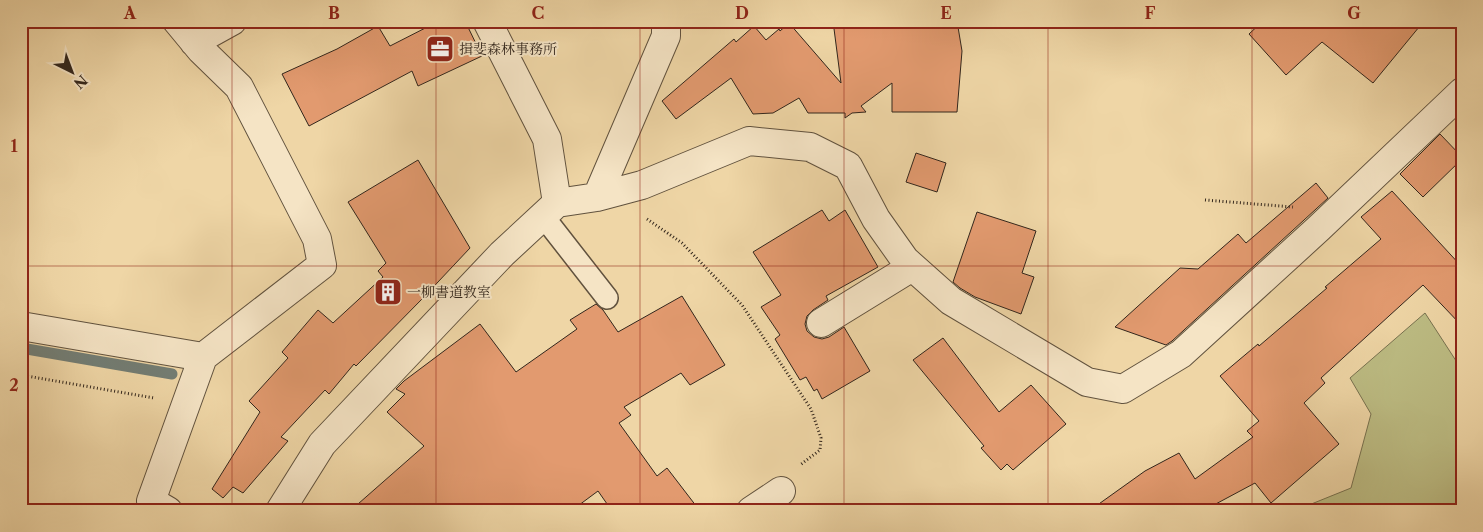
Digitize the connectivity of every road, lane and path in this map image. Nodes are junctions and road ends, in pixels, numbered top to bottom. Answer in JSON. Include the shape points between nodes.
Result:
{"nodes":[{"id":1,"x":232,"y":21,"type":"edge"},
{"id":2,"x":487,"y":21,"type":"edge"},
{"id":3,"x":666,"y":21,"type":"edge"},
{"id":4,"x":185,"y":32,"type":"edge"},
{"id":5,"x":1457,"y":107,"type":"edge"},
{"id":6,"x":604,"y":196,"type":"junction"},
{"id":7,"x":1205,"y":200,"type":"dead end"},
{"id":8,"x":550,"y":209,"type":"junction"},
{"id":9,"x":1326,"y":221,"type":"junction"},
{"id":10,"x":912,"y":267,"type":"junction"},
{"id":11,"x":607,"y":298,"type":"dead end"},
{"id":12,"x":821,"y":323,"type":"dead end"},
{"id":13,"x":21,"y":326,"type":"edge"},
{"id":14,"x":203,"y":357,"type":"junction"},
{"id":15,"x":21,"y":375,"type":"edge"},
{"id":16,"x":186,"y":404,"type":"junction"},
{"id":17,"x":781,"y":491,"type":"joint"},
{"id":18,"x":168,"y":511,"type":"edge"},
{"id":19,"x":280,"y":511,"type":"edge"},
{"id":20,"x":751,"y":511,"type":"edge"}],
"edges":[{"from":1,"to":4,"type":"street"},
{"from":2,"to":8,"type":"street","via":[[547,139]]},
{"from":3,"to":6,"type":"street","via":[[666,36]]},
{"from":4,"to":14,"type":"street","via":[[239,87],[317,239],[322,265]]},
{"from":5,"to":9,"type":"street"},
{"from":6,"to":8,"type":"street"},
{"from":6,"to":10,"type":"street","via":[[642,185],[749,141],[810,147],[848,166],[876,219]]},
{"from":6,"to":17,"type":"path","via":[[682,243],[742,306],[811,409],[821,438],[820,450],[789,473]]},
{"from":7,"to":9,"type":"path","via":[[1290,206]]},
{"from":8,"to":11,"type":"lane"},
{"from":8,"to":19,"type":"street","via":[[502,254],[322,444]]},
{"from":9,"to":10,"type":"street","via":[[1181,354],[1123,389],[1087,382],[951,301]]},
{"from":10,"to":12,"type":"street"},
{"from":13,"to":14,"type":"street"},
{"from":14,"to":16,"type":"street"},
{"from":15,"to":16,"type":"path"},
{"from":16,"to":18,"type":"street","via":[[151,502]]},
{"from":17,"to":20,"type":"street"}]}
